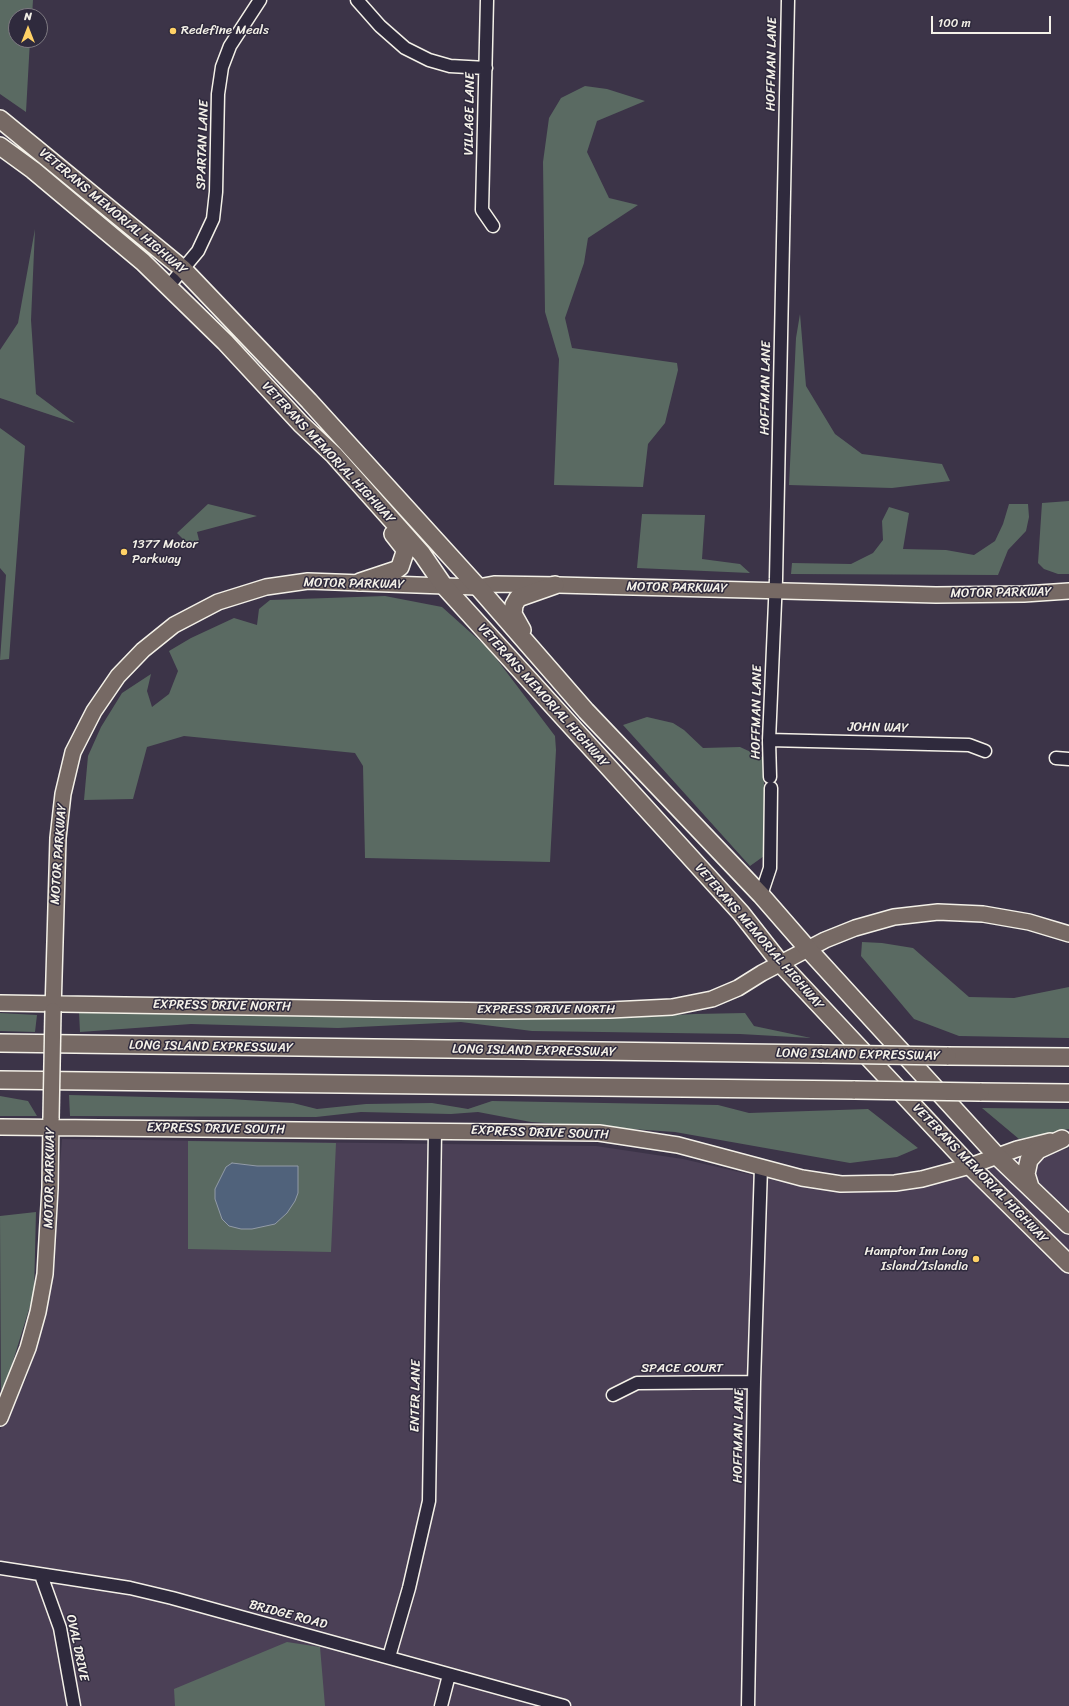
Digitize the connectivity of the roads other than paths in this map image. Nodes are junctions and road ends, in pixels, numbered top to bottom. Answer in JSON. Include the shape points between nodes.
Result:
{"nodes":[{"id":1,"x":260,"y":0,"type":"edge"},
{"id":2,"x":357,"y":0,"type":"edge"},
{"id":3,"x":487,"y":0,"type":"edge"},
{"id":4,"x":788,"y":0,"type":"edge"},
{"id":5,"x":486,"y":68,"type":"junction"},
{"id":6,"x":0,"y":119,"type":"edge"},
{"id":7,"x":0,"y":123,"type":"edge"},
{"id":8,"x":29,"y":141,"type":"junction"},
{"id":9,"x":0,"y":146,"type":"edge"},
{"id":10,"x":493,"y":226,"type":"dead end"},
{"id":11,"x":183,"y":269,"type":"junction"},
{"id":12,"x":168,"y":287,"type":"junction"},
{"id":13,"x":356,"y":481,"type":"junction"},
{"id":14,"x":360,"y":582,"type":"junction"},
{"id":15,"x":555,"y":585,"type":"junction"},
{"id":16,"x":444,"y":586,"type":"junction"},
{"id":17,"x":478,"y":587,"type":"junction"},
{"id":18,"x":775,"y":590,"type":"junction"},
{"id":19,"x":1069,"y":591,"type":"edge"},
{"id":20,"x":559,"y":680,"type":"junction"},
{"id":21,"x":770,"y":740,"type":"junction"},
{"id":22,"x":985,"y":751,"type":"dead end"},
{"id":23,"x":1056,"y":758,"type":"dead end"},
{"id":24,"x":1069,"y":759,"type":"edge"},
{"id":25,"x":761,"y":895,"type":"junction"},
{"id":26,"x":1069,"y":934,"type":"edge"},
{"id":27,"x":808,"y":949,"type":"junction"},
{"id":28,"x":780,"y":964,"type":"junction"},
{"id":29,"x":0,"y":1003,"type":"edge"},
{"id":30,"x":53,"y":1007,"type":"junction"},
{"id":31,"x":0,"y":1043,"type":"edge"},
{"id":32,"x":1069,"y":1057,"type":"edge"},
{"id":33,"x":0,"y":1080,"type":"edge"},
{"id":34,"x":1069,"y":1093,"type":"edge"},
{"id":35,"x":51,"y":1122,"type":"junction"},
{"id":36,"x":0,"y":1127,"type":"edge"},
{"id":37,"x":436,"y":1131,"type":"junction"},
{"id":38,"x":1066,"y":1139,"type":"edge"},
{"id":39,"x":997,"y":1156,"type":"junction"},
{"id":40,"x":970,"y":1166,"type":"junction"},
{"id":41,"x":761,"y":1167,"type":"junction"},
{"id":42,"x":1030,"y":1187,"type":"junction"},
{"id":43,"x":1069,"y":1225,"type":"edge"},
{"id":44,"x":1069,"y":1264,"type":"edge"},
{"id":45,"x":754,"y":1382,"type":"junction"},
{"id":46,"x":614,"y":1395,"type":"dead end"},
{"id":47,"x":0,"y":1418,"type":"edge"},
{"id":48,"x":0,"y":1568,"type":"edge"},
{"id":49,"x":40,"y":1575,"type":"junction"},
{"id":50,"x":389,"y":1657,"type":"junction"},
{"id":51,"x":449,"y":1675,"type":"junction"},
{"id":52,"x":74,"y":1706,"type":"edge"},
{"id":53,"x":441,"y":1706,"type":"edge"},
{"id":54,"x":564,"y":1706,"type":"edge"},
{"id":55,"x":748,"y":1706,"type":"edge"}],
"edges":[{"from":1,"to":11,"type":"street","name":"SPARTAN LANE","via":[[230,46],[222,68],[218,94],[213,219],[198,251]]},
{"from":2,"to":5,"type":"street","via":[[380,26],[406,48],[429,60],[450,66]]},
{"from":3,"to":5,"type":"street","name":"VILLAGE LANE"},
{"from":4,"to":18,"type":"street","name":"HOFFMAN LANE"},
{"from":5,"to":10,"type":"street","name":"VILLAGE LANE","via":[[482,210]]},
{"from":6,"to":8,"type":"highway","name":"VETERANS MEMORIAL HIGHWAY"},
{"from":7,"to":8,"type":"highway"},
{"from":8,"to":11,"type":"highway","name":"VETERANS MEMORIAL HIGHWAY"},
{"from":9,"to":12,"type":"highway","name":"VETERANS MEMORIAL HIGHWAY","via":[[118,240]]},
{"from":11,"to":12,"type":"street","name":"SPARTAN LANE"},
{"from":11,"to":17,"type":"highway","name":"VETERANS MEMORIAL HIGHWAY","via":[[309,401]]},
{"from":12,"to":13,"type":"highway","name":"VETERANS MEMORIAL HIGHWAY","via":[[225,342]]},
{"from":13,"to":14,"type":"highway","via":[[405,552],[403,561],[396,570]]},
{"from":13,"to":16,"type":"highway","name":"VETERANS MEMORIAL HIGHWAY","via":[[422,554]]},
{"from":14,"to":16,"type":"main road","name":"MOTOR PARKWAY"},
{"from":14,"to":30,"type":"main road","name":"MOTOR PARKWAY","via":[[308,581],[266,587],[218,602],[174,625],[143,650],[118,676],[94,711],[73,752],[63,794],[58,838]]},
{"from":15,"to":17,"type":"main road","name":"MOTOR PARKWAY","via":[[494,584]]},
{"from":15,"to":18,"type":"main road","name":"MOTOR PARKWAY"},
{"from":15,"to":20,"type":"highway","via":[[518,598],[513,614],[521,629]]},
{"from":16,"to":17,"type":"main road","name":"MOTOR PARKWAY"},
{"from":16,"to":28,"type":"highway","name":"VETERANS MEMORIAL HIGHWAY","via":[[741,913]]},
{"from":17,"to":20,"type":"highway","name":"VETERANS MEMORIAL HIGHWAY"},
{"from":18,"to":19,"type":"main road","name":"MOTOR PARKWAY","via":[[955,595]]},
{"from":18,"to":21,"type":"street","name":"HOFFMAN LANE"},
{"from":20,"to":25,"type":"highway","name":"VETERANS MEMORIAL HIGHWAY"},
{"from":21,"to":22,"type":"street","name":"JOHN WAY","via":[[970,745]]},
{"from":21,"to":25,"type":"street","name":"HOFFMAN LANE","via":[[770,868]]},
{"from":23,"to":24,"type":"street"},
{"from":25,"to":27,"type":"highway","name":"VETERANS MEMORIAL HIGHWAY"},
{"from":26,"to":27,"type":"main road","name":"EXPRESS DRIVE NORTH","via":[[995,915],[968,912],[923,913],[865,924]]},
{"from":27,"to":28,"type":"main road","name":"EXPRESS DRIVE NORTH"},
{"from":27,"to":39,"type":"highway","name":"VETERANS MEMORIAL HIGHWAY"},
{"from":28,"to":30,"type":"main road","name":"EXPRESS DRIVE NORTH","via":[[738,988],[712,999],[672,1007],[498,1011]]},
{"from":28,"to":40,"type":"highway","name":"VETERANS MEMORIAL HIGHWAY"},
{"from":29,"to":30,"type":"main road","name":"EXPRESS DRIVE NORTH"},
{"from":30,"to":35,"type":"main road","name":"MOTOR PARKWAY","bridge":true},
{"from":31,"to":32,"type":"highway","name":"LONG ISLAND EXPRESSWAY","bridge":true},
{"from":33,"to":34,"type":"highway","bridge":true},
{"from":35,"to":36,"type":"main road","name":"EXPRESS DRIVE SOUTH"},
{"from":35,"to":37,"type":"main road","name":"EXPRESS DRIVE SOUTH"},
{"from":35,"to":47,"type":"main road","name":"MOTOR PARKWAY","via":[[45,1274],[28,1348]]},
{"from":37,"to":41,"type":"main road","name":"EXPRESS DRIVE SOUTH","via":[[599,1133],[678,1145]]},
{"from":37,"to":50,"type":"street","name":"ENTER LANE","via":[[428,1501],[414,1568]]},
{"from":38,"to":39,"type":"main road","name":"EXPRESS DRIVE SOUTH","via":[[1036,1144]]},
{"from":38,"to":42,"type":"highway","via":[[1038,1150],[1028,1160],[1026,1174]]},
{"from":39,"to":40,"type":"main road","name":"EXPRESS DRIVE SOUTH"},
{"from":39,"to":42,"type":"highway","name":"VETERANS MEMORIAL HIGHWAY"},
{"from":40,"to":41,"type":"main road","name":"EXPRESS DRIVE SOUTH","via":[[896,1183],[841,1184],[802,1178]]},
{"from":40,"to":44,"type":"highway","name":"VETERANS MEMORIAL HIGHWAY"},
{"from":41,"to":45,"type":"street","name":"HOFFMAN LANE"},
{"from":42,"to":43,"type":"highway","name":"VETERANS MEMORIAL HIGHWAY"},
{"from":45,"to":46,"type":"street","name":"SPACE COURT","via":[[636,1383]]},
{"from":45,"to":55,"type":"street","name":"HOFFMAN LANE"},
{"from":48,"to":49,"type":"street","name":"BRIDGE ROAD"},
{"from":49,"to":50,"type":"street","name":"BRIDGE ROAD","via":[[130,1588]]},
{"from":49,"to":52,"type":"street","name":"OVAL DRIVE","via":[[60,1628]]},
{"from":50,"to":51,"type":"street","name":"BRIDGE ROAD"},
{"from":51,"to":53,"type":"street"},
{"from":51,"to":54,"type":"street","name":"BRIDGE ROAD"}]}
